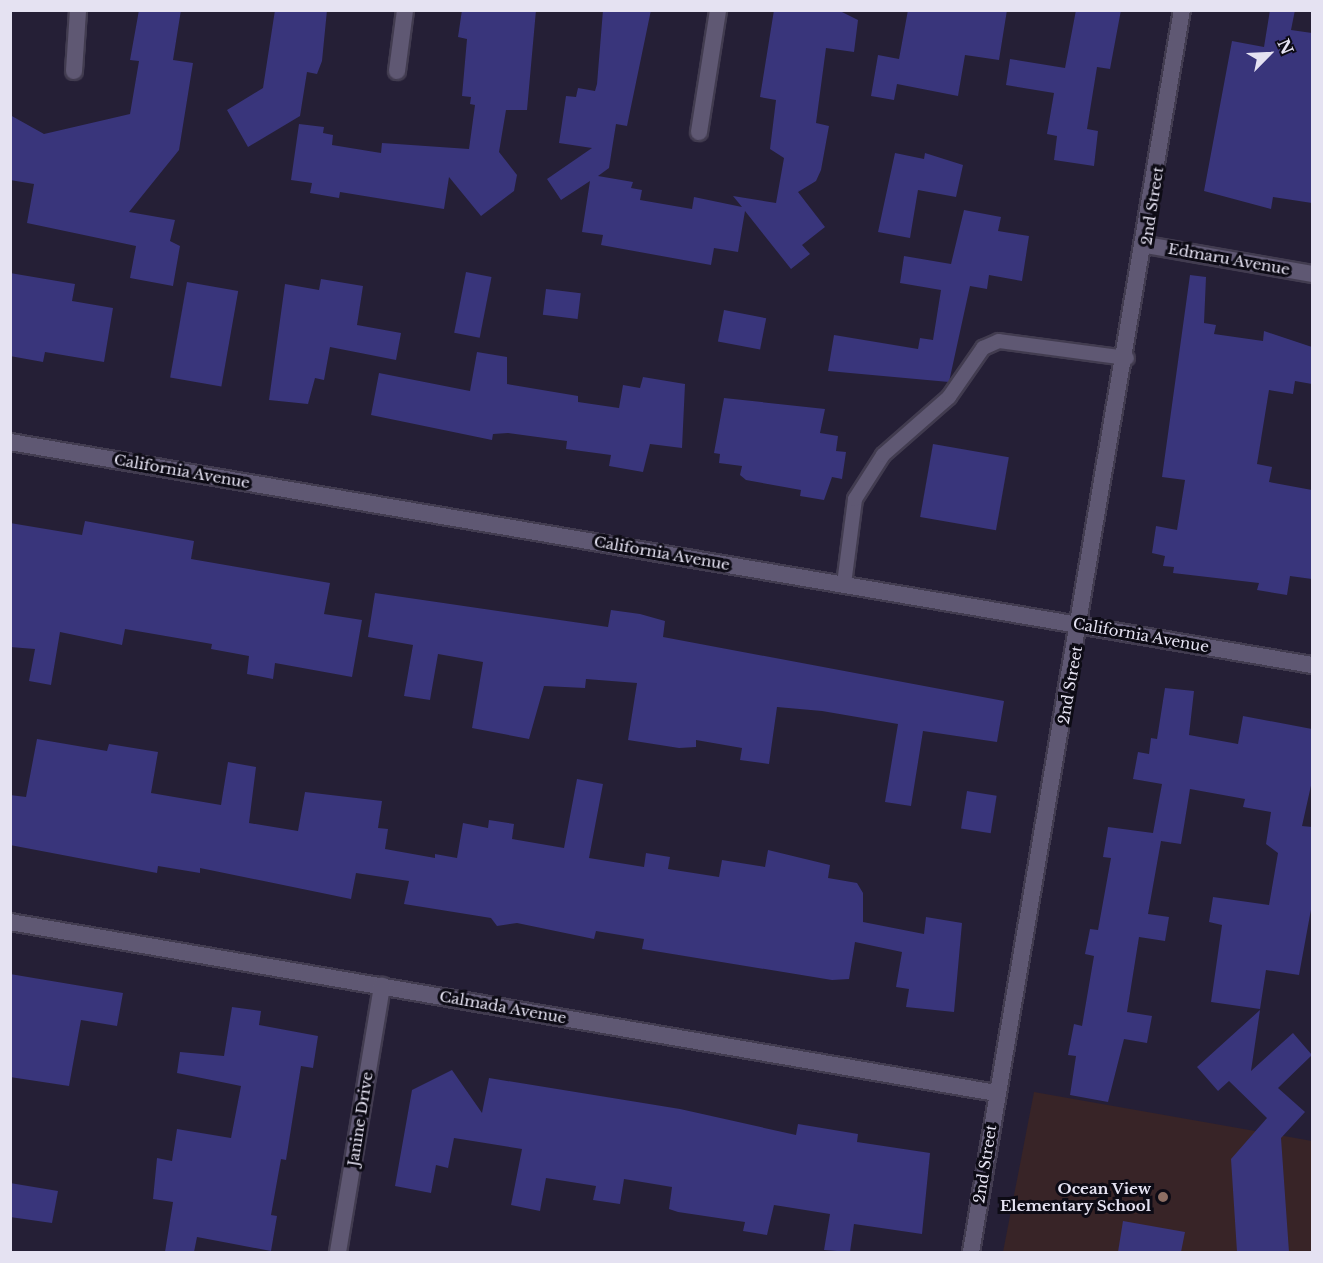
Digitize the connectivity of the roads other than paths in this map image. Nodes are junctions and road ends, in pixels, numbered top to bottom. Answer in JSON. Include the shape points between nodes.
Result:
{"nodes":[{"id":1,"x":78,"y":10,"type":"edge"},
{"id":2,"x":405,"y":10,"type":"edge"},
{"id":3,"x":718,"y":10,"type":"edge"},
{"id":4,"x":1182,"y":10,"type":"edge"},
{"id":5,"x":75,"y":71,"type":"dead end"},
{"id":6,"x":397,"y":71,"type":"dead end"},
{"id":7,"x":699,"y":132,"type":"dead end"},
{"id":8,"x":1146,"y":245,"type":"junction"},
{"id":9,"x":1312,"y":274,"type":"edge"},
{"id":10,"x":1127,"y":358,"type":"junction"},
{"id":11,"x":10,"y":442,"type":"edge"},
{"id":12,"x":844,"y":584,"type":"junction"},
{"id":13,"x":1081,"y":625,"type":"junction"},
{"id":14,"x":1312,"y":665,"type":"edge"},
{"id":15,"x":10,"y":922,"type":"edge"},
{"id":16,"x":382,"y":986,"type":"junction"},
{"id":17,"x":996,"y":1093,"type":"junction"},
{"id":18,"x":338,"y":1252,"type":"edge"},
{"id":19,"x":970,"y":1252,"type":"edge"}],
"edges":[{"from":1,"to":5,"type":"street"},
{"from":2,"to":6,"type":"street"},
{"from":3,"to":7,"type":"street"},
{"from":4,"to":8,"type":"street","name":"2nd Street"},
{"from":8,"to":9,"type":"street","name":"Edmaru Avenue"},
{"from":8,"to":10,"type":"street","name":"2nd Street"},
{"from":10,"to":12,"type":"lane","via":[[999,341],[983,348],[949,397],[883,455],[855,499]]},
{"from":10,"to":13,"type":"street","name":"2nd Street"},
{"from":11,"to":12,"type":"street","name":"California Avenue"},
{"from":12,"to":13,"type":"street","name":"California Avenue"},
{"from":13,"to":14,"type":"street","name":"California Avenue"},
{"from":13,"to":17,"type":"street","name":"2nd Street"},
{"from":15,"to":16,"type":"street","name":"Calmada Avenue"},
{"from":16,"to":17,"type":"street","name":"Calmada Avenue"},
{"from":16,"to":18,"type":"street","name":"Janine Drive"},
{"from":17,"to":19,"type":"street","name":"2nd Street"}]}
